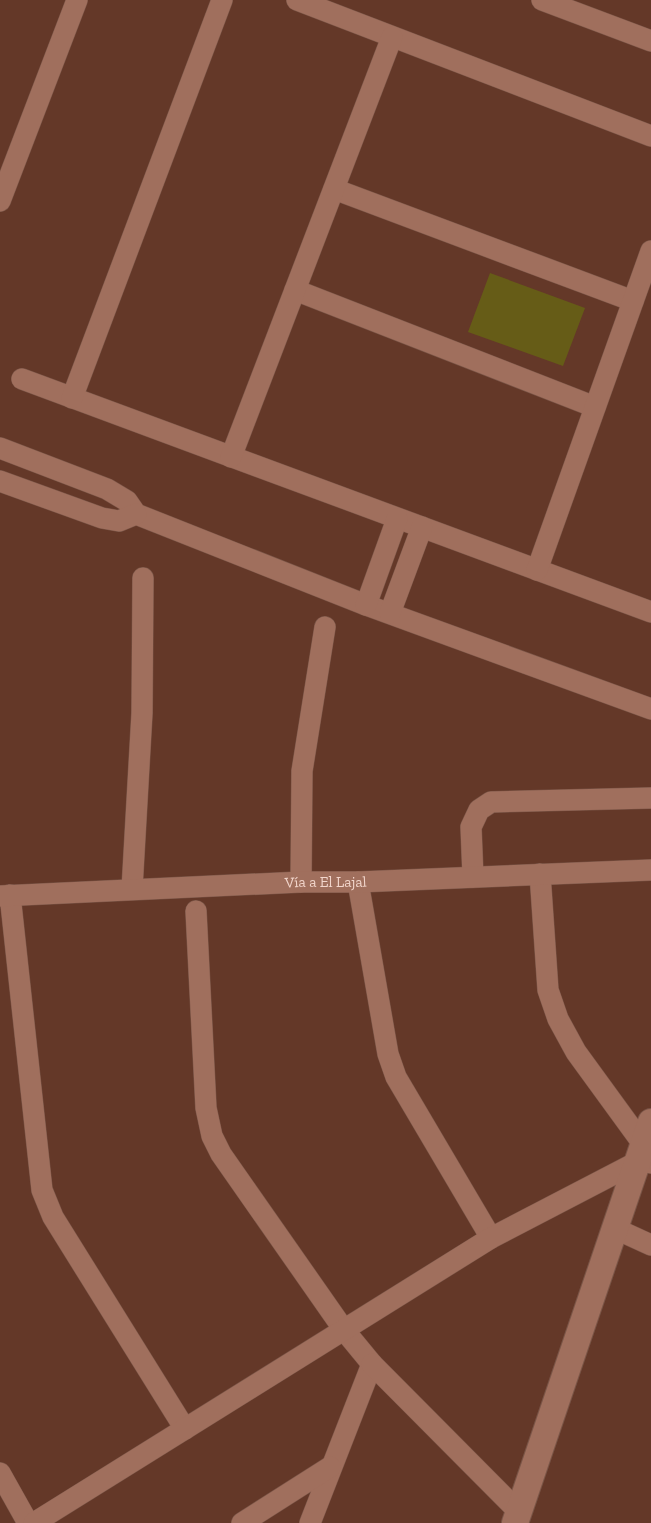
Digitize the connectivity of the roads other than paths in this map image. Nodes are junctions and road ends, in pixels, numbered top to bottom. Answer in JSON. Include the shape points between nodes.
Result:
{"nodes":[{"id":1,"x":77,"y":0,"type":"edge"},
{"id":2,"x":222,"y":0,"type":"edge"},
{"id":3,"x":296,"y":0,"type":"edge"},
{"id":4,"x":542,"y":0,"type":"edge"},
{"id":5,"x":392,"y":36,"type":"junction"},
{"id":6,"x":651,"y":41,"type":"edge"},
{"id":7,"x":651,"y":136,"type":"edge"},
{"id":8,"x":334,"y":189,"type":"junction"},
{"id":9,"x":0,"y":201,"type":"edge"},
{"id":10,"x":651,"y":251,"type":"edge"},
{"id":11,"x":295,"y":290,"type":"junction"},
{"id":12,"x":633,"y":301,"type":"junction"},
{"id":13,"x":22,"y":379,"type":"dead end"},
{"id":14,"x":72,"y":398,"type":"junction"},
{"id":15,"x":595,"y":407,"type":"junction"},
{"id":16,"x":0,"y":448,"type":"edge"},
{"id":17,"x":231,"y":457,"type":"junction"},
{"id":18,"x":0,"y":481,"type":"edge"},
{"id":19,"x":136,"y":514,"type":"junction"},
{"id":20,"x":397,"y":518,"type":"junction"},
{"id":21,"x":422,"y":527,"type":"junction"},
{"id":22,"x":537,"y":570,"type":"junction"},
{"id":23,"x":143,"y":578,"type":"dead end"},
{"id":24,"x":366,"y":605,"type":"junction"},
{"id":25,"x":651,"y":612,"type":"edge"},
{"id":26,"x":390,"y":613,"type":"junction"},
{"id":27,"x":325,"y":627,"type":"dead end"},
{"id":28,"x":651,"y":709,"type":"edge"},
{"id":29,"x":651,"y":798,"type":"edge"},
{"id":30,"x":651,"y":870,"type":"edge"},
{"id":31,"x":540,"y":874,"type":"junction"},
{"id":32,"x":473,"y":877,"type":"junction"},
{"id":33,"x":300,"y":882,"type":"junction"},
{"id":34,"x":358,"y":882,"type":"junction"},
{"id":35,"x":132,"y":890,"type":"junction"},
{"id":36,"x":5,"y":896,"type":"edge"},
{"id":37,"x":196,"y":911,"type":"dead end"},
{"id":38,"x":646,"y":1147,"type":"edge"},
{"id":39,"x":616,"y":1228,"type":"junction"},
{"id":40,"x":491,"y":1238,"type":"junction"},
{"id":41,"x":651,"y":1245,"type":"edge"},
{"id":42,"x":344,"y":1330,"type":"junction"},
{"id":43,"x":372,"y":1364,"type":"junction"},
{"id":44,"x":185,"y":1429,"type":"junction"},
{"id":45,"x":330,"y":1467,"type":"junction"},
{"id":46,"x":0,"y":1473,"type":"edge"},
{"id":47,"x":517,"y":1517,"type":"edge"},
{"id":48,"x":28,"y":1523,"type":"edge"},
{"id":49,"x":34,"y":1523,"type":"edge"},
{"id":50,"x":242,"y":1523,"type":"edge"},
{"id":51,"x":310,"y":1523,"type":"edge"}],
"edges":[{"from":1,"to":9,"type":"street"},
{"from":2,"to":14,"type":"street"},
{"from":3,"to":5,"type":"street"},
{"from":4,"to":6,"type":"street"},
{"from":5,"to":7,"type":"street"},
{"from":5,"to":8,"type":"street"},
{"from":8,"to":11,"type":"street"},
{"from":8,"to":12,"type":"street"},
{"from":10,"to":12,"type":"street"},
{"from":11,"to":15,"type":"street"},
{"from":11,"to":17,"type":"street"},
{"from":12,"to":15,"type":"street"},
{"from":13,"to":14,"type":"street"},
{"from":14,"to":17,"type":"street"},
{"from":15,"to":22,"type":"street"},
{"from":16,"to":19,"type":"street","via":[[107,489],[127,501]]},
{"from":17,"to":20,"type":"street"},
{"from":18,"to":19,"type":"street","via":[[102,518],[119,520]]},
{"from":19,"to":24,"type":"street"},
{"from":20,"to":21,"type":"street"},
{"from":20,"to":24,"type":"street"},
{"from":21,"to":22,"type":"street"},
{"from":21,"to":26,"type":"street"},
{"from":22,"to":25,"type":"street"},
{"from":23,"to":35,"type":"street","via":[[142,713]]},
{"from":24,"to":26,"type":"street"},
{"from":26,"to":28,"type":"street"},
{"from":27,"to":33,"type":"street","via":[[302,772]]},
{"from":29,"to":32,"type":"street","via":[[491,802],[479,810],[471,827]]},
{"from":30,"to":31,"type":"street","name":"Vía a El Lajal"},
{"from":31,"to":32,"type":"street","name":"Vía a El Lajal"},
{"from":31,"to":38,"type":"street","via":[[548,990],[558,1019],[576,1052]]},
{"from":32,"to":34,"type":"street","name":"Vía a El Lajal"},
{"from":33,"to":34,"type":"street","name":"Vía a El Lajal"},
{"from":33,"to":35,"type":"street","name":"Vía a El Lajal"},
{"from":34,"to":40,"type":"street","via":[[388,1054],[396,1077]]},
{"from":35,"to":36,"type":"street","name":"Vía a El Lajal"},
{"from":36,"to":44,"type":"street","via":[[42,1190],[53,1217]]},
{"from":37,"to":42,"type":"street","via":[[206,1108],[212,1136],[221,1154]]},
{"from":38,"to":39,"type":"street"},
{"from":38,"to":40,"type":"street"},
{"from":39,"to":41,"type":"street"},
{"from":39,"to":47,"type":"street"},
{"from":40,"to":42,"type":"street"},
{"from":42,"to":43,"type":"street"},
{"from":42,"to":44,"type":"street"},
{"from":43,"to":45,"type":"street"},
{"from":43,"to":47,"type":"street"},
{"from":44,"to":49,"type":"street"},
{"from":45,"to":50,"type":"street"},
{"from":45,"to":51,"type":"street"},
{"from":46,"to":48,"type":"street"}]}
